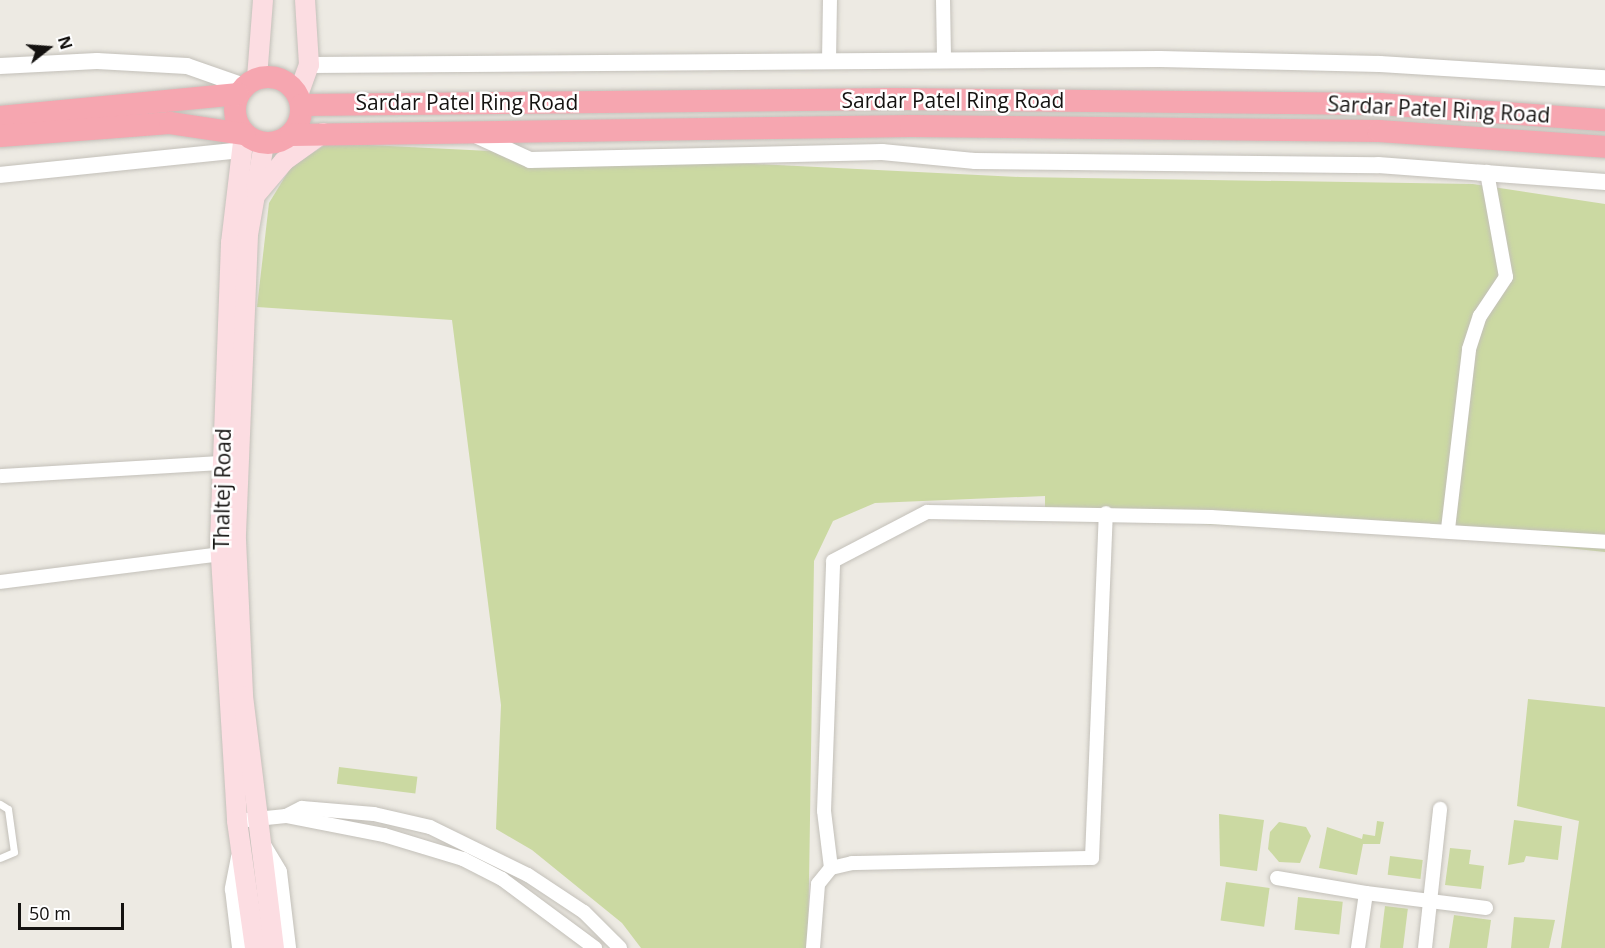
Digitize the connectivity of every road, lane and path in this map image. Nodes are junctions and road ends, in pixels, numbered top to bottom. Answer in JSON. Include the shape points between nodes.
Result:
{"nodes":[{"id":1,"x":263,"y":0,"type":"edge"},
{"id":2,"x":305,"y":0,"type":"edge"},
{"id":3,"x":830,"y":0,"type":"edge"},
{"id":4,"x":943,"y":0,"type":"edge"},
{"id":5,"x":944,"y":60,"type":"junction"},
{"id":6,"x":829,"y":62,"type":"junction"},
{"id":7,"x":309,"y":65,"type":"junction"},
{"id":8,"x":0,"y":66,"type":"edge"},
{"id":9,"x":1605,"y":78,"type":"edge"},
{"id":10,"x":246,"y":86,"type":"junction"},
{"id":11,"x":299,"y":100,"type":"junction"},
{"id":12,"x":0,"y":117,"type":"edge"},
{"id":13,"x":97,"y":118,"type":"junction"},
{"id":14,"x":1605,"y":120,"type":"edge"},
{"id":15,"x":466,"y":129,"type":"junction"},
{"id":16,"x":326,"y":132,"type":"junction"},
{"id":17,"x":291,"y":135,"type":"junction"},
{"id":18,"x":0,"y":136,"type":"edge"},
{"id":19,"x":250,"y":143,"type":"junction"},
{"id":20,"x":1605,"y":147,"type":"edge"},
{"id":21,"x":1487,"y":172,"type":"junction"},
{"id":22,"x":0,"y":175,"type":"edge"},
{"id":23,"x":1605,"y":182,"type":"edge"},
{"id":24,"x":255,"y":195,"type":"junction"},
{"id":25,"x":222,"y":463,"type":"junction"},
{"id":26,"x":2,"y":476,"type":"dead end"},
{"id":27,"x":1106,"y":513,"type":"junction"},
{"id":28,"x":1448,"y":529,"type":"junction"},
{"id":29,"x":1605,"y":542,"type":"edge"},
{"id":30,"x":228,"y":553,"type":"junction"},
{"id":31,"x":0,"y":582,"type":"edge"},
{"id":32,"x":0,"y":804,"type":"edge"},
{"id":33,"x":1440,"y":809,"type":"dead end"},
{"id":34,"x":286,"y":816,"type":"junction"},
{"id":35,"x":259,"y":818,"type":"junction"},
{"id":36,"x":237,"y":821,"type":"junction"},
{"id":37,"x":261,"y":842,"type":"junction"},
{"id":38,"x":240,"y":845,"type":"junction"},
{"id":39,"x":0,"y":858,"type":"edge"},
{"id":40,"x":831,"y":868,"type":"junction"},
{"id":41,"x":1277,"y":879,"type":"dead end"},
{"id":42,"x":1366,"y":893,"type":"junction"},
{"id":43,"x":1430,"y":901,"type":"junction"},
{"id":44,"x":1486,"y":908,"type":"dead end"},
{"id":45,"x":240,"y":948,"type":"edge"},
{"id":46,"x":255,"y":948,"type":"edge"},
{"id":47,"x":274,"y":948,"type":"edge"},
{"id":48,"x":288,"y":948,"type":"edge"},
{"id":49,"x":595,"y":948,"type":"edge"},
{"id":50,"x":620,"y":948,"type":"edge"},
{"id":51,"x":813,"y":948,"type":"edge"},
{"id":52,"x":1358,"y":948,"type":"edge"},
{"id":53,"x":1425,"y":948,"type":"edge"}],
"edges":[{"from":1,"to":10,"type":"main road"},
{"from":2,"to":7,"type":"main road"},
{"from":3,"to":6,"type":"street"},
{"from":4,"to":5,"type":"street"},
{"from":5,"to":6,"type":"street","name":"Sardar Patel Ring Road"},
{"from":5,"to":9,"type":"street","name":"Sardar Patel Ring Road","via":[[1273,61]]},
{"from":6,"to":7,"type":"street","name":"Sardar Patel Ring Road"},
{"from":7,"to":11,"type":"main road"},
{"from":8,"to":10,"type":"street","via":[[97,61],[187,66]]},
{"from":10,"to":11,"type":"highway","via":[[283,80]]},
{"from":10,"to":13,"type":"highway"},
{"from":10,"to":19,"type":"highway","via":[[234,115]]},
{"from":11,"to":14,"type":"highway","name":"Sardar Patel Ring Road","via":[[882,99],[1356,104],[1474,107]]},
{"from":11,"to":17,"type":"highway"},
{"from":12,"to":13,"type":"highway"},
{"from":13,"to":18,"type":"highway"},
{"from":13,"to":19,"type":"highway","via":[[170,123]]},
{"from":15,"to":16,"type":"highway","name":"Sardar Patel Ring Road"},
{"from":15,"to":20,"type":"highway","name":"Sardar Patel Ring Road","via":[[1379,131]]},
{"from":15,"to":21,"type":"street","name":"Sardar Patel Ring Road","via":[[530,160],[882,152],[975,161],[1378,165]]},
{"from":16,"to":17,"type":"highway","name":"Sardar Patel Ring Road"},
{"from":16,"to":24,"type":"main road","via":[[284,161]]},
{"from":17,"to":19,"type":"highway"},
{"from":19,"to":22,"type":"street"},
{"from":19,"to":24,"type":"main road"},
{"from":19,"to":25,"type":"main road","name":"Thaltej Road","via":[[231,243]]},
{"from":21,"to":23,"type":"street","name":"Sardar Patel Ring Road"},
{"from":21,"to":28,"type":"street","via":[[1506,277],[1480,316],[1469,349]]},
{"from":24,"to":30,"type":"main road","via":[[248,235]]},
{"from":25,"to":26,"type":"street"},
{"from":25,"to":30,"type":"main road","name":"Thaltej Road"},
{"from":27,"to":28,"type":"street"},
{"from":27,"to":40,"type":"street","via":[[941,509],[859,543],[833,561],[824,811]]},
{"from":27,"to":40,"type":"street","via":[[1092,858],[852,862]]},
{"from":28,"to":29,"type":"street"},
{"from":30,"to":31,"type":"street"},
{"from":30,"to":35,"type":"main road"},
{"from":30,"to":36,"type":"main road","name":"Thaltej Road"},
{"from":32,"to":39,"type":"lane","via":[[8,809],[14,852]]},
{"from":33,"to":43,"type":"street"},
{"from":34,"to":35,"type":"street"},
{"from":34,"to":49,"type":"street","via":[[384,835],[463,859],[502,879]]},
{"from":34,"to":50,"type":"street","via":[[302,808],[374,814],[466,841],[584,912]]},
{"from":35,"to":36,"type":"street"},
{"from":35,"to":37,"type":"main road"},
{"from":36,"to":38,"type":"main road","name":"Thaltej Road"},
{"from":37,"to":47,"type":"main road"},
{"from":37,"to":48,"type":"street","via":[[279,872]]},
{"from":38,"to":45,"type":"street","via":[[233,889]]},
{"from":38,"to":46,"type":"main road","name":"Thaltej Road"},
{"from":40,"to":51,"type":"street","via":[[818,884]]},
{"from":41,"to":42,"type":"street"},
{"from":42,"to":43,"type":"street"},
{"from":42,"to":52,"type":"street"},
{"from":43,"to":44,"type":"street"},
{"from":43,"to":53,"type":"street"}]}
